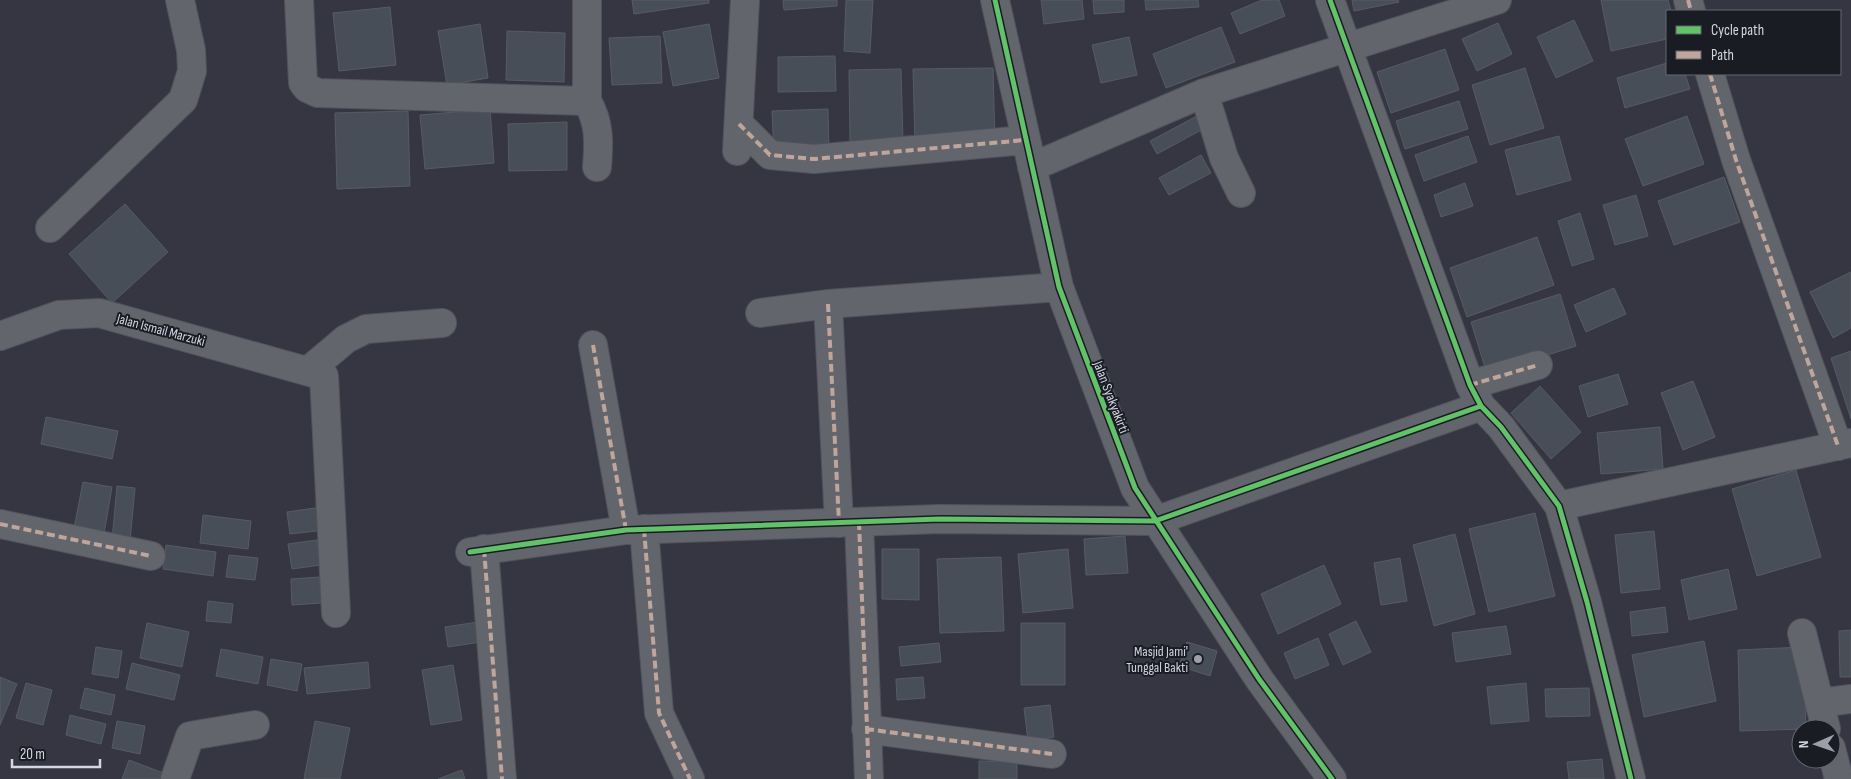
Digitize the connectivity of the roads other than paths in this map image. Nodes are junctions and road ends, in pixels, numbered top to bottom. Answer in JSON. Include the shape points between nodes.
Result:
{"nodes":[{"id":1,"x":180,"y":0,"type":"edge"},
{"id":2,"x":299,"y":0,"type":"edge"},
{"id":3,"x":587,"y":0,"type":"edge"},
{"id":4,"x":745,"y":0,"type":"edge"},
{"id":5,"x":995,"y":0,"type":"edge"},
{"id":6,"x":1330,"y":0,"type":"edge"},
{"id":7,"x":1497,"y":0,"type":"edge"},
{"id":8,"x":1348,"y":48,"type":"junction"},
{"id":9,"x":1710,"y":75,"type":"edge"},
{"id":10,"x":1204,"y":94,"type":"junction"},
{"id":11,"x":587,"y":101,"type":"junction"},
{"id":12,"x":740,"y":124,"type":"junction"},
{"id":13,"x":1025,"y":140,"type":"junction"},
{"id":14,"x":736,"y":151,"type":"dead end"},
{"id":15,"x":1032,"y":167,"type":"junction"},
{"id":16,"x":597,"y":168,"type":"dead end"},
{"id":17,"x":1241,"y":193,"type":"dead end"},
{"id":18,"x":50,"y":228,"type":"dead end"},
{"id":19,"x":1059,"y":287,"type":"junction"},
{"id":20,"x":828,"y":304,"type":"junction"},
{"id":21,"x":760,"y":312,"type":"dead end"},
{"id":22,"x":442,"y":323,"type":"dead end"},
{"id":23,"x":0,"y":336,"type":"edge"},
{"id":24,"x":593,"y":345,"type":"dead end"},
{"id":25,"x":1538,"y":365,"type":"dead end"},
{"id":26,"x":315,"y":373,"type":"junction"},
{"id":27,"x":1476,"y":396,"type":"junction"},
{"id":28,"x":1845,"y":445,"type":"edge"},
{"id":29,"x":1559,"y":506,"type":"junction"},
{"id":30,"x":1155,"y":521,"type":"junction"},
{"id":31,"x":849,"y":522,"type":"junction"},
{"id":32,"x":0,"y":524,"type":"edge"},
{"id":33,"x":635,"y":529,"type":"junction"},
{"id":34,"x":151,"y":556,"type":"dead end"},
{"id":35,"x":336,"y":613,"type":"dead end"},
{"id":36,"x":1802,"y":633,"type":"dead end"},
{"id":37,"x":1851,"y":699,"type":"edge"},
{"id":38,"x":1823,"y":716,"type":"edge"},
{"id":39,"x":255,"y":724,"type":"dead end"},
{"id":40,"x":866,"y":729,"type":"junction"},
{"id":41,"x":1052,"y":754,"type":"dead end"},
{"id":42,"x":175,"y":779,"type":"edge"},
{"id":43,"x":502,"y":779,"type":"edge"},
{"id":44,"x":690,"y":779,"type":"edge"},
{"id":45,"x":869,"y":779,"type":"edge"},
{"id":46,"x":1332,"y":779,"type":"edge"},
{"id":47,"x":1631,"y":779,"type":"edge"}],
"edges":[{"from":1,"to":18,"type":"street","via":[[191,50],[192,71],[183,100]]},
{"from":2,"to":11,"type":"street","via":[[303,83],[318,93]]},
{"from":3,"to":11,"type":"street"},
{"from":4,"to":12,"type":"street"},
{"from":5,"to":13,"type":"street","name":"Jalan Syakyakirti"},
{"from":6,"to":8,"type":"street"},
{"from":7,"to":8,"type":"street"},
{"from":8,"to":10,"type":"street"},
{"from":8,"to":27,"type":"street"},
{"from":9,"to":28,"type":"street","via":[[1736,160]]},
{"from":10,"to":15,"type":"street"},
{"from":10,"to":17,"type":"street","via":[[1224,158]]},
{"from":11,"to":16,"type":"street","via":[[596,117],[599,138]]},
{"from":12,"to":13,"type":"street","via":[[770,155],[814,160]]},
{"from":12,"to":14,"type":"street"},
{"from":13,"to":15,"type":"street","name":"Jalan Syakyakirti"},
{"from":15,"to":19,"type":"street","name":"Jalan Syakyakirti"},
{"from":19,"to":20,"type":"street"},
{"from":19,"to":30,"type":"street","name":"Jalan Syakyakirti","via":[[1135,488]]},
{"from":20,"to":21,"type":"street"},
{"from":20,"to":31,"type":"street"},
{"from":22,"to":26,"type":"street","via":[[366,329],[346,339]]},
{"from":23,"to":26,"type":"street","name":"Jalan Ismail Marzuki","via":[[59,315],[99,313]]},
{"from":24,"to":33,"type":"street"},
{"from":25,"to":27,"type":"street"},
{"from":26,"to":35,"type":"street","via":[[326,380]]},
{"from":27,"to":29,"type":"street"},
{"from":27,"to":30,"type":"street"},
{"from":28,"to":29,"type":"street"},
{"from":29,"to":47,"type":"street","via":[[1587,602]]},
{"from":30,"to":31,"type":"street","via":[[940,519]]},
{"from":30,"to":46,"type":"street","name":"Jalan Syakyakirti","via":[[1259,679]]},
{"from":31,"to":33,"type":"street"},
{"from":31,"to":40,"type":"street"},
{"from":32,"to":34,"type":"street"},
{"from":33,"to":43,"type":"street","via":[[477,551]]},
{"from":33,"to":44,"type":"street","via":[[659,713]]},
{"from":36,"to":38,"type":"street"},
{"from":37,"to":38,"type":"street"},
{"from":39,"to":42,"type":"street","via":[[190,736]]},
{"from":40,"to":41,"type":"street"},
{"from":40,"to":45,"type":"street"}]}
